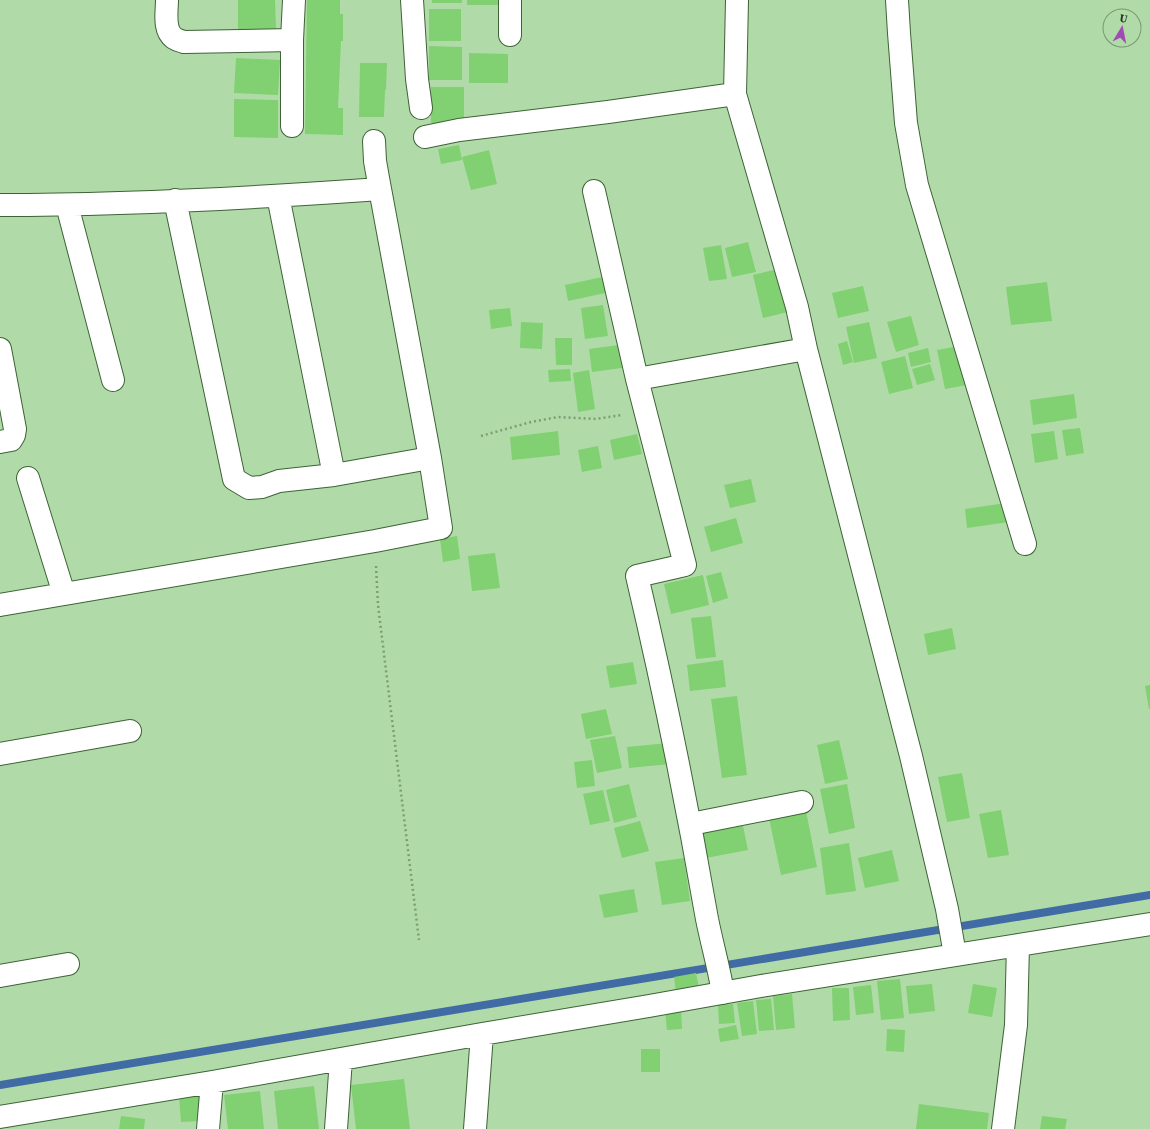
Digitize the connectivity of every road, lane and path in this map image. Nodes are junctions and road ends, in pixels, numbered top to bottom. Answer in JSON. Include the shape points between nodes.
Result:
{"nodes":[{"id":1,"x":167,"y":0,"type":"edge"},
{"id":2,"x":294,"y":0,"type":"edge"},
{"id":3,"x":412,"y":0,"type":"edge"},
{"id":4,"x":510,"y":0,"type":"edge"},
{"id":5,"x":737,"y":0,"type":"edge"},
{"id":6,"x":897,"y":0,"type":"edge"},
{"id":7,"x":510,"y":35,"type":"dead end"},
{"id":8,"x":292,"y":40,"type":"junction"},
{"id":9,"x":735,"y":94,"type":"junction"},
{"id":10,"x":421,"y":108,"type":"dead end"},
{"id":11,"x":292,"y":126,"type":"dead end"},
{"id":12,"x":425,"y":137,"type":"dead end"},
{"id":13,"x":374,"y":141,"type":"dead end"},
{"id":14,"x":380,"y":189,"type":"junction"},
{"id":15,"x":594,"y":191,"type":"dead end"},
{"id":16,"x":278,"y":196,"type":"junction"},
{"id":17,"x":175,"y":200,"type":"junction"},
{"id":18,"x":0,"y":205,"type":"edge"},
{"id":19,"x":67,"y":205,"type":"junction"},
{"id":20,"x":0,"y":348,"type":"edge"},
{"id":21,"x":806,"y":349,"type":"junction"},
{"id":22,"x":637,"y":379,"type":"junction"},
{"id":23,"x":113,"y":380,"type":"dead end"},
{"id":24,"x":645,"y":412,"type":"junction"},
{"id":25,"x":481,"y":436,"type":"dead end"},
{"id":26,"x":0,"y":442,"type":"edge"},
{"id":27,"x":430,"y":458,"type":"junction"},
{"id":28,"x":334,"y":475,"type":"junction"},
{"id":29,"x":28,"y":478,"type":"dead end"},
{"id":30,"x":375,"y":541,"type":"junction"},
{"id":31,"x":1025,"y":544,"type":"dead end"},
{"id":32,"x":64,"y":594,"type":"junction"},
{"id":33,"x":0,"y":605,"type":"edge"},
{"id":34,"x":130,"y":731,"type":"dead end"},
{"id":35,"x":0,"y":754,"type":"edge"},
{"id":36,"x":802,"y":802,"type":"dead end"},
{"id":37,"x":691,"y":824,"type":"junction"},
{"id":38,"x":1150,"y":924,"type":"edge"},
{"id":39,"x":419,"y":940,"type":"dead end"},
{"id":40,"x":953,"y":945,"type":"junction"},
{"id":41,"x":1018,"y":945,"type":"junction"},
{"id":42,"x":68,"y":964,"type":"dead end"},
{"id":43,"x":0,"y":976,"type":"edge"},
{"id":44,"x":723,"y":993,"type":"junction"},
{"id":45,"x":482,"y":1034,"type":"junction"},
{"id":46,"x":341,"y":1059,"type":"junction"},
{"id":47,"x":212,"y":1082,"type":"junction"},
{"id":48,"x":0,"y":1117,"type":"edge"},
{"id":49,"x":42,"y":1119,"type":"edge"},
{"id":50,"x":208,"y":1129,"type":"edge"},
{"id":51,"x":336,"y":1129,"type":"edge"},
{"id":52,"x":475,"y":1129,"type":"edge"},
{"id":53,"x":1003,"y":1129,"type":"edge"}],
"edges":[{"from":1,"to":8,"type":"street","via":[[166,22],[169,31],[174,38],[184,42]]},
{"from":2,"to":8,"type":"street"},
{"from":3,"to":10,"type":"street"},
{"from":4,"to":7,"type":"street"},
{"from":5,"to":9,"type":"street"},
{"from":6,"to":31,"type":"street","via":[[906,123],[917,186]]},
{"from":8,"to":11,"type":"street"},
{"from":9,"to":12,"type":"street","via":[[459,130]]},
{"from":9,"to":21,"type":"street","via":[[797,307]]},
{"from":13,"to":14,"type":"street"},
{"from":14,"to":16,"type":"street"},
{"from":14,"to":27,"type":"street"},
{"from":15,"to":22,"type":"street"},
{"from":16,"to":17,"type":"street"},
{"from":16,"to":28,"type":"street"},
{"from":17,"to":19,"type":"street"},
{"from":17,"to":28,"type":"street","via":[[234,479],[249,488],[279,481]]},
{"from":18,"to":19,"type":"street"},
{"from":19,"to":23,"type":"street"},
{"from":20,"to":26,"type":"street","via":[[15,429],[11,440]]},
{"from":21,"to":22,"type":"street"},
{"from":21,"to":40,"type":"street","via":[[911,756]]},
{"from":22,"to":24,"type":"street"},
{"from":24,"to":25,"type":"path","via":[[596,419],[558,417]]},
{"from":24,"to":37,"type":"street","via":[[685,566],[638,576]]},
{"from":27,"to":28,"type":"street"},
{"from":27,"to":30,"type":"street","via":[[441,528]]},
{"from":29,"to":32,"type":"street"},
{"from":30,"to":32,"type":"street"},
{"from":30,"to":39,"type":"path","via":[[378,606]]},
{"from":32,"to":33,"type":"street"},
{"from":34,"to":35,"type":"street"},
{"from":36,"to":37,"type":"street"},
{"from":37,"to":44,"type":"street"},
{"from":38,"to":41,"type":"street"},
{"from":40,"to":41,"type":"street"},
{"from":40,"to":44,"type":"street"},
{"from":41,"to":53,"type":"street","via":[[1016,1025]]},
{"from":42,"to":43,"type":"street"},
{"from":44,"to":45,"type":"street"},
{"from":45,"to":46,"type":"street"},
{"from":45,"to":52,"type":"street"},
{"from":46,"to":47,"type":"street"},
{"from":46,"to":51,"type":"street"},
{"from":47,"to":49,"type":"street"},
{"from":47,"to":50,"type":"street"},
{"from":48,"to":49,"type":"street"}]}
